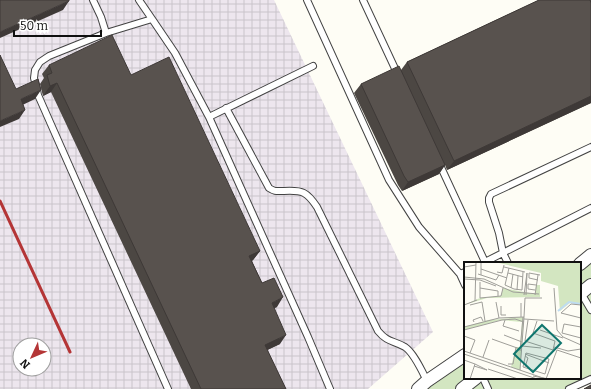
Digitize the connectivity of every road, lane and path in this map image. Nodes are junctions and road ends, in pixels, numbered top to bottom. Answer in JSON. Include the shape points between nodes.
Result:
{"nodes":[{"id":1,"x":93,"y":0,"type":"edge"},
{"id":2,"x":139,"y":0,"type":"edge"},
{"id":3,"x":307,"y":0,"type":"edge"},
{"id":4,"x":363,"y":0,"type":"edge"},
{"id":5,"x":152,"y":19,"type":"junction"},
{"id":6,"x":106,"y":33,"type":"junction"},
{"id":7,"x":313,"y":66,"type":"dead end"},
{"id":8,"x":399,"y":78,"type":"edge"},
{"id":9,"x":226,"y":108,"type":"junction"},
{"id":10,"x":209,"y":117,"type":"junction"},
{"id":11,"x":591,"y":147,"type":"edge"},
{"id":12,"x":435,"y":156,"type":"edge"},
{"id":13,"x":591,"y":208,"type":"edge"},
{"id":14,"x":503,"y":253,"type":"junction"},
{"id":15,"x":591,"y":255,"type":"edge"},
{"id":16,"x":484,"y":262,"type":"edge"},
{"id":17,"x":508,"y":262,"type":"edge"},
{"id":18,"x":581,"y":263,"type":"edge"},
{"id":19,"x":462,"y":273,"type":"edge"},
{"id":20,"x":591,"y":285,"type":"edge"},
{"id":21,"x":581,"y":293,"type":"edge"},
{"id":22,"x":591,"y":310,"type":"edge"},
{"id":23,"x":464,"y":356,"type":"edge"},
{"id":24,"x":475,"y":379,"type":"edge"},
{"id":25,"x":483,"y":379,"type":"edge"},
{"id":26,"x":591,"y":379,"type":"edge"},
{"id":27,"x":422,"y":385,"type":"edge"},
{"id":28,"x":168,"y":389,"type":"edge"},
{"id":29,"x":330,"y":389,"type":"edge"},
{"id":30,"x":463,"y":389,"type":"edge"},
{"id":31,"x":488,"y":389,"type":"edge"},
{"id":32,"x":569,"y":389,"type":"edge"}],
"edges":[{"from":1,"to":6,"type":"lane"},
{"from":2,"to":5,"type":"lane"},
{"from":3,"to":19,"type":"lane","via":[[389,180],[419,227]]},
{"from":4,"to":8,"type":"lane"},
{"from":5,"to":6,"type":"lane"},
{"from":5,"to":10,"type":"lane","via":[[175,53]]},
{"from":6,"to":28,"type":"lane","via":[[49,56],[40,62],[34,78],[38,95]]},
{"from":7,"to":9,"type":"lane"},
{"from":9,"to":10,"type":"lane"},
{"from":9,"to":27,"type":"lane","via":[[269,188],[274,191],[298,191],[312,198],[378,331],[389,341],[409,351]]},
{"from":10,"to":29,"type":"lane"},
{"from":11,"to":14,"type":"lane","via":[[491,194],[489,202]]},
{"from":12,"to":16,"type":"lane"},
{"from":13,"to":14,"type":"lane"},
{"from":14,"to":16,"type":"lane"},
{"from":14,"to":17,"type":"lane"},
{"from":15,"to":18,"type":"street"},
{"from":20,"to":21,"type":"street"},
{"from":21,"to":22,"type":"lane"},
{"from":23,"to":27,"type":"street"},
{"from":24,"to":30,"type":"street"},
{"from":25,"to":31,"type":"lane"},
{"from":26,"to":32,"type":"lane"}]}
